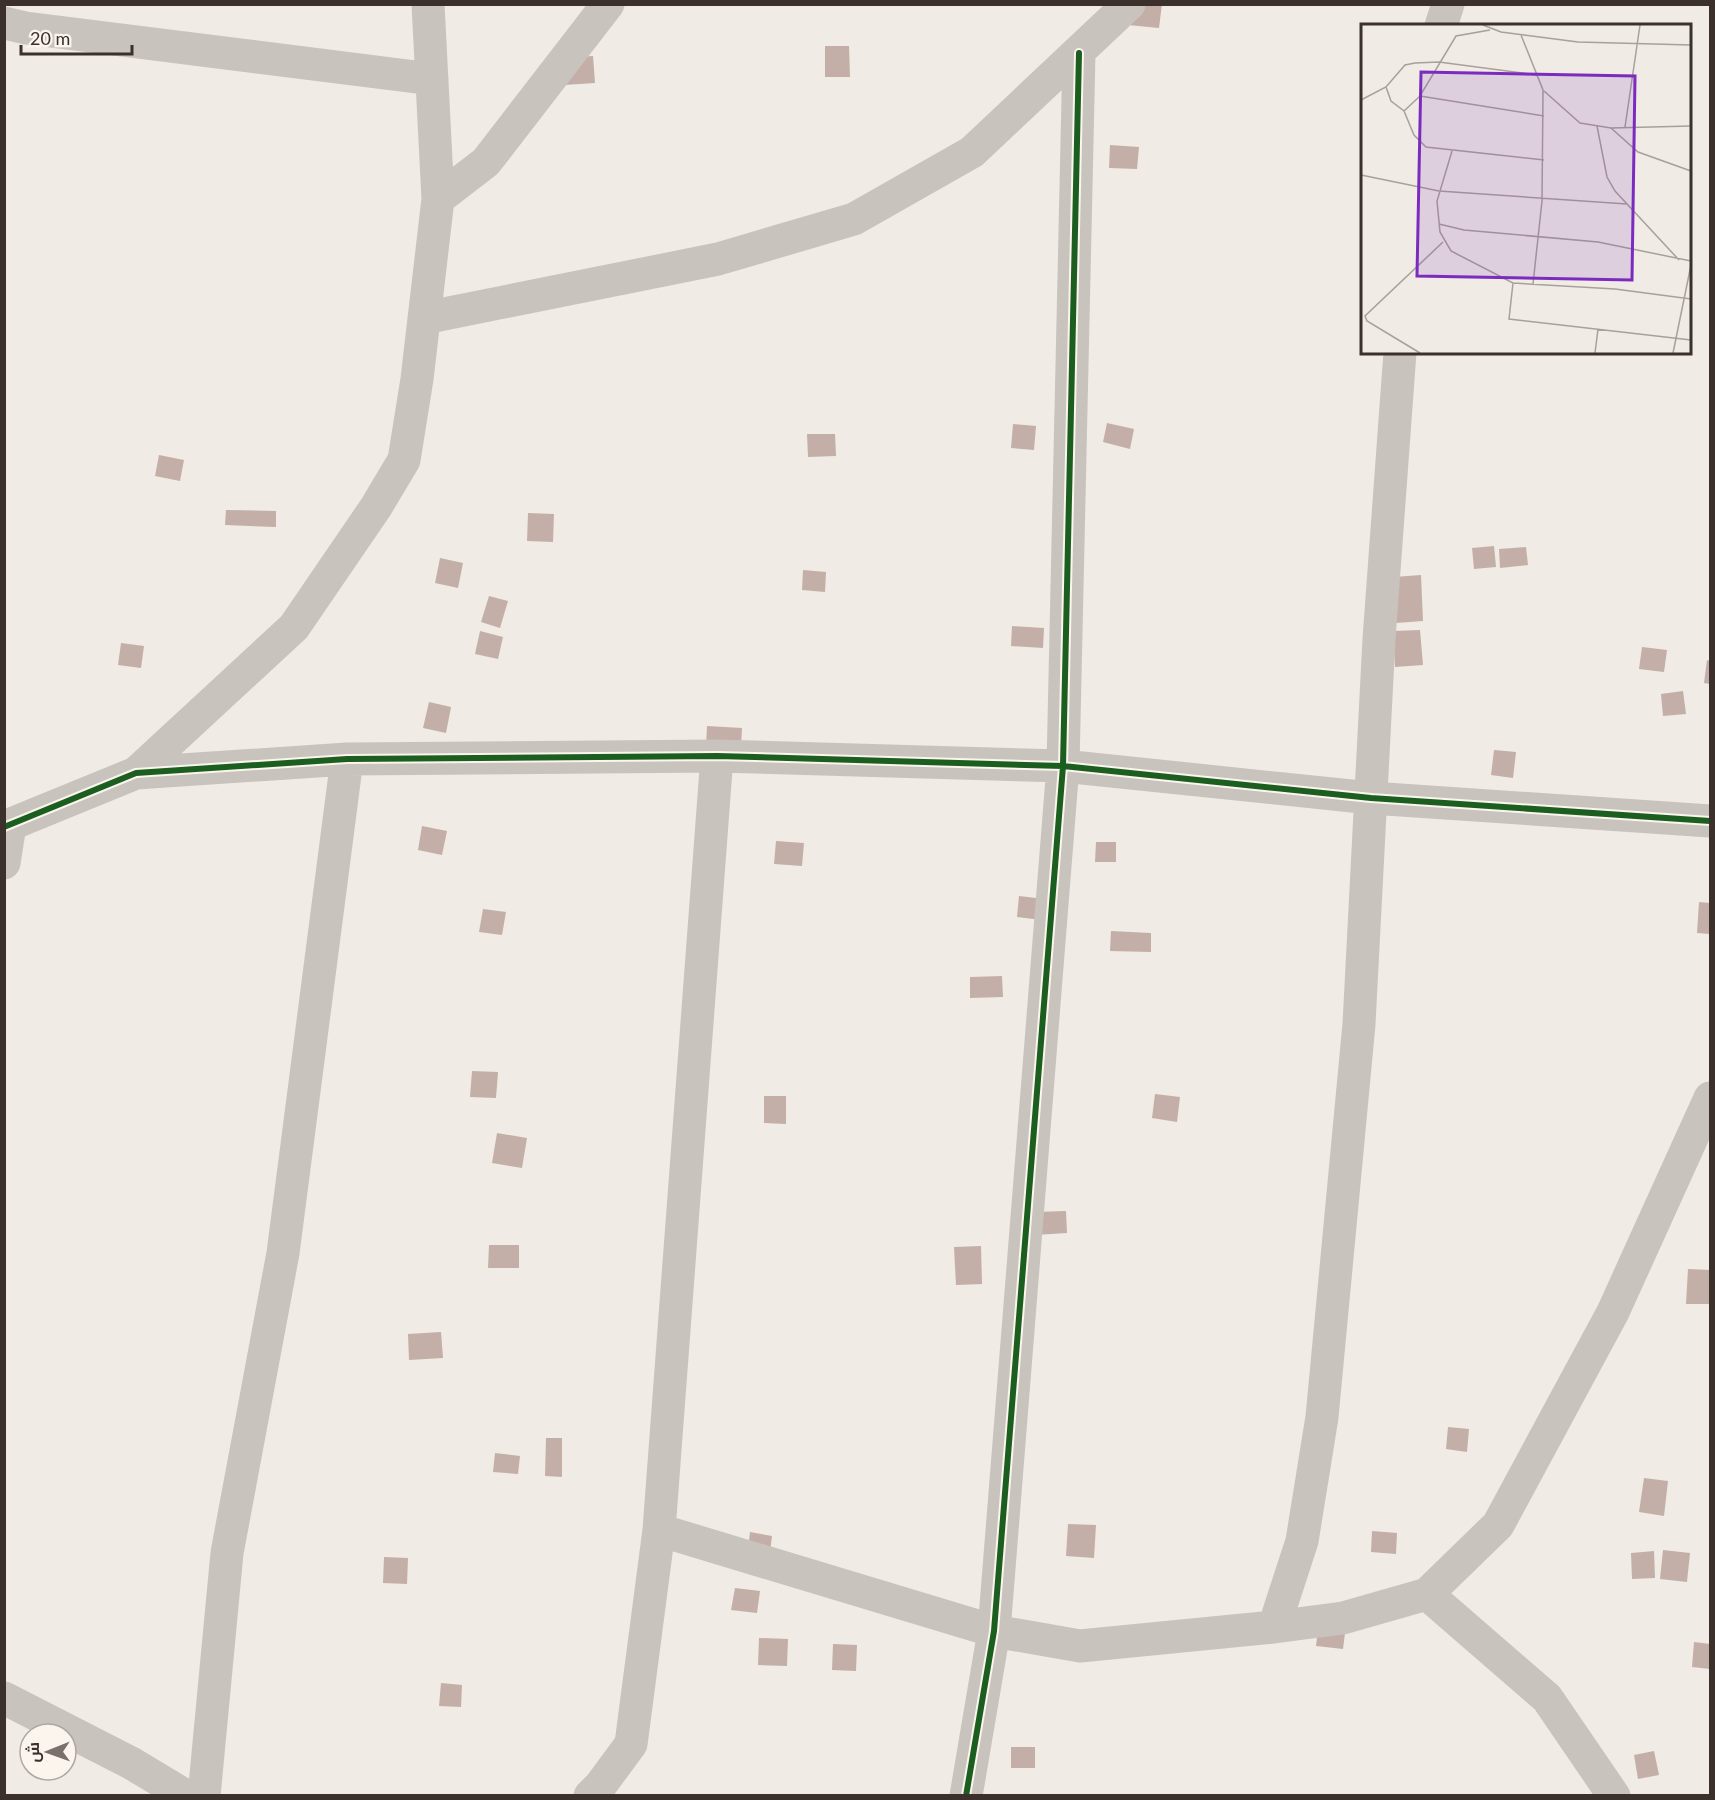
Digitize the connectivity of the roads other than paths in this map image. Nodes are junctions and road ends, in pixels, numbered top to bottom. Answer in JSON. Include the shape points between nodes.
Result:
{"nodes":[{"id":1,"x":428,"y":4,"type":"edge"},
{"id":2,"x":608,"y":4,"type":"edge"},
{"id":3,"x":1129,"y":4,"type":"edge"},
{"id":4,"x":1448,"y":4,"type":"edge"},
{"id":5,"x":4,"y":23,"type":"edge"},
{"id":6,"x":1442,"y":24,"type":"edge"},
{"id":7,"x":1079,"y":53,"type":"junction"},
{"id":8,"x":432,"y":79,"type":"junction"},
{"id":9,"x":438,"y":199,"type":"junction"},
{"id":10,"x":424,"y":318,"type":"junction"},
{"id":11,"x":1400,"y":354,"type":"edge"},
{"id":12,"x":717,"y":756,"type":"junction"},
{"id":13,"x":347,"y":759,"type":"junction"},
{"id":14,"x":1063,"y":766,"type":"junction"},
{"id":15,"x":136,"y":773,"type":"junction"},
{"id":16,"x":1371,"y":798,"type":"junction"},
{"id":17,"x":1710,"y":821,"type":"edge"},
{"id":18,"x":7,"y":826,"type":"edge"},
{"id":19,"x":4,"y":863,"type":"edge"},
{"id":20,"x":1710,"y":1098,"type":"edge"},
{"id":21,"x":659,"y":1530,"type":"junction"},
{"id":22,"x":1427,"y":1594,"type":"junction"},
{"id":23,"x":1274,"y":1627,"type":"junction"},
{"id":24,"x":994,"y":1631,"type":"junction"},
{"id":25,"x":4,"y":1698,"type":"edge"},
{"id":26,"x":186,"y":1796,"type":"edge"},
{"id":27,"x":204,"y":1796,"type":"edge"},
{"id":28,"x":590,"y":1796,"type":"edge"},
{"id":29,"x":966,"y":1796,"type":"edge"},
{"id":30,"x":1614,"y":1796,"type":"edge"}],
"edges":[{"from":1,"to":8,"type":"street"},
{"from":2,"to":9,"type":"street","via":[[486,162]]},
{"from":3,"to":7,"type":"street"},
{"from":4,"to":6,"type":"street"},
{"from":5,"to":8,"type":"street"},
{"from":7,"to":10,"type":"street","via":[[972,153],[854,219],[718,259]]},
{"from":7,"to":14,"type":"street"},
{"from":8,"to":9,"type":"street"},
{"from":9,"to":10,"type":"street"},
{"from":10,"to":15,"type":"street","via":[[404,460],[376,507],[294,627]]},
{"from":11,"to":16,"type":"street"},
{"from":12,"to":13,"type":"street"},
{"from":12,"to":14,"type":"street"},
{"from":12,"to":21,"type":"street"},
{"from":13,"to":15,"type":"street"},
{"from":13,"to":27,"type":"street","via":[[283,1252],[227,1553]]},
{"from":14,"to":16,"type":"street"},
{"from":14,"to":24,"type":"street"},
{"from":15,"to":18,"type":"street"},
{"from":16,"to":17,"type":"street"},
{"from":16,"to":23,"type":"street","via":[[1359,1024],[1322,1417],[1302,1541]]},
{"from":18,"to":19,"type":"street"},
{"from":20,"to":22,"type":"street","via":[[1613,1312],[1498,1525]]},
{"from":21,"to":24,"type":"street"},
{"from":21,"to":28,"type":"street","via":[[631,1744]]},
{"from":22,"to":23,"type":"street","via":[[1343,1618]]},
{"from":22,"to":30,"type":"street","via":[[1548,1698]]},
{"from":23,"to":24,"type":"street","via":[[1080,1646]]},
{"from":24,"to":29,"type":"street"},
{"from":25,"to":26,"type":"street"}]}
